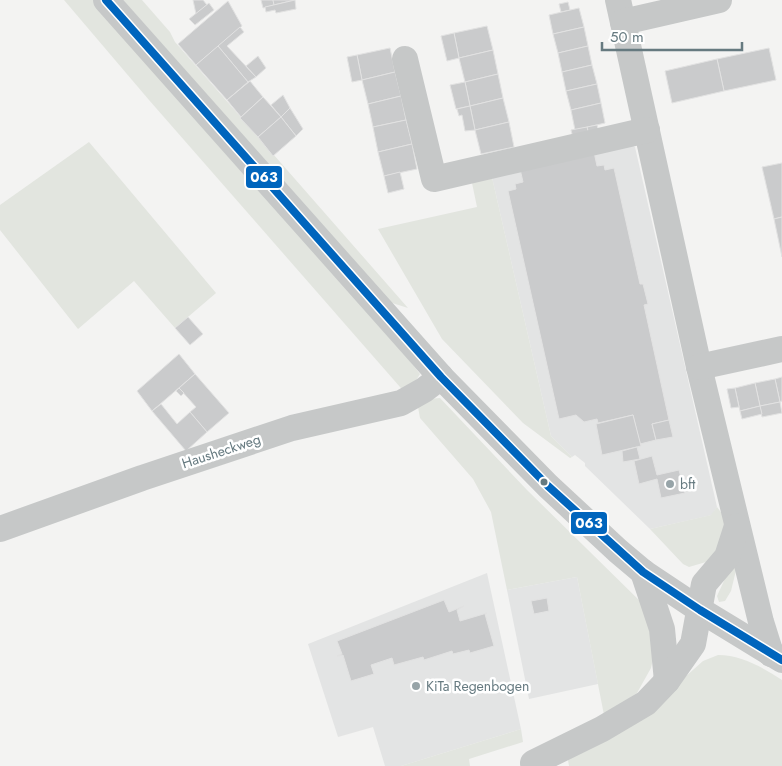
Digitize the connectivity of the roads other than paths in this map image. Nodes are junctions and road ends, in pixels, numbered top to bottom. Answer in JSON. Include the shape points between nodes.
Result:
{"nodes":[{"id":1,"x":106,"y":0,"type":"edge"},
{"id":2,"x":719,"y":0,"type":"edge"},
{"id":3,"x":620,"y":11,"type":"edge"},
{"id":4,"x":405,"y":59,"type":"dead end"},
{"id":5,"x":647,"y":130,"type":"junction"},
{"id":6,"x":782,"y":349,"type":"edge"},
{"id":7,"x":699,"y":367,"type":"junction"},
{"id":8,"x":440,"y":377,"type":"junction"},
{"id":9,"x":737,"y":526,"type":"junction"},
{"id":10,"x":0,"y":529,"type":"edge"},
{"id":11,"x":643,"y":572,"type":"junction"},
{"id":12,"x":700,"y":610,"type":"junction"},
{"id":13,"x":776,"y":657,"type":"edge"},
{"id":14,"x":667,"y":681,"type":"junction"},
{"id":15,"x":534,"y":764,"type":"edge"}],
"edges":[{"from":1,"to":8,"type":"street"},
{"from":2,"to":3,"type":"street"},
{"from":3,"to":5,"type":"street"},
{"from":4,"to":5,"type":"street","via":[[434,179]]},
{"from":5,"to":7,"type":"street"},
{"from":6,"to":7,"type":"street"},
{"from":7,"to":9,"type":"street"},
{"from":8,"to":10,"type":"street","name":"Hausheckweg","via":[[401,403],[292,428]]},
{"from":8,"to":11,"type":"street","via":[[548,486]]},
{"from":9,"to":12,"type":"street","via":[[727,557],[704,584]]},
{"from":9,"to":13,"type":"street","via":[[761,622]]},
{"from":11,"to":12,"type":"street"},
{"from":11,"to":14,"type":"street","via":[[662,629]]},
{"from":12,"to":13,"type":"street"},
{"from":12,"to":14,"type":"street","via":[[693,644]]},
{"from":14,"to":15,"type":"street","via":[[646,703]]}]}
